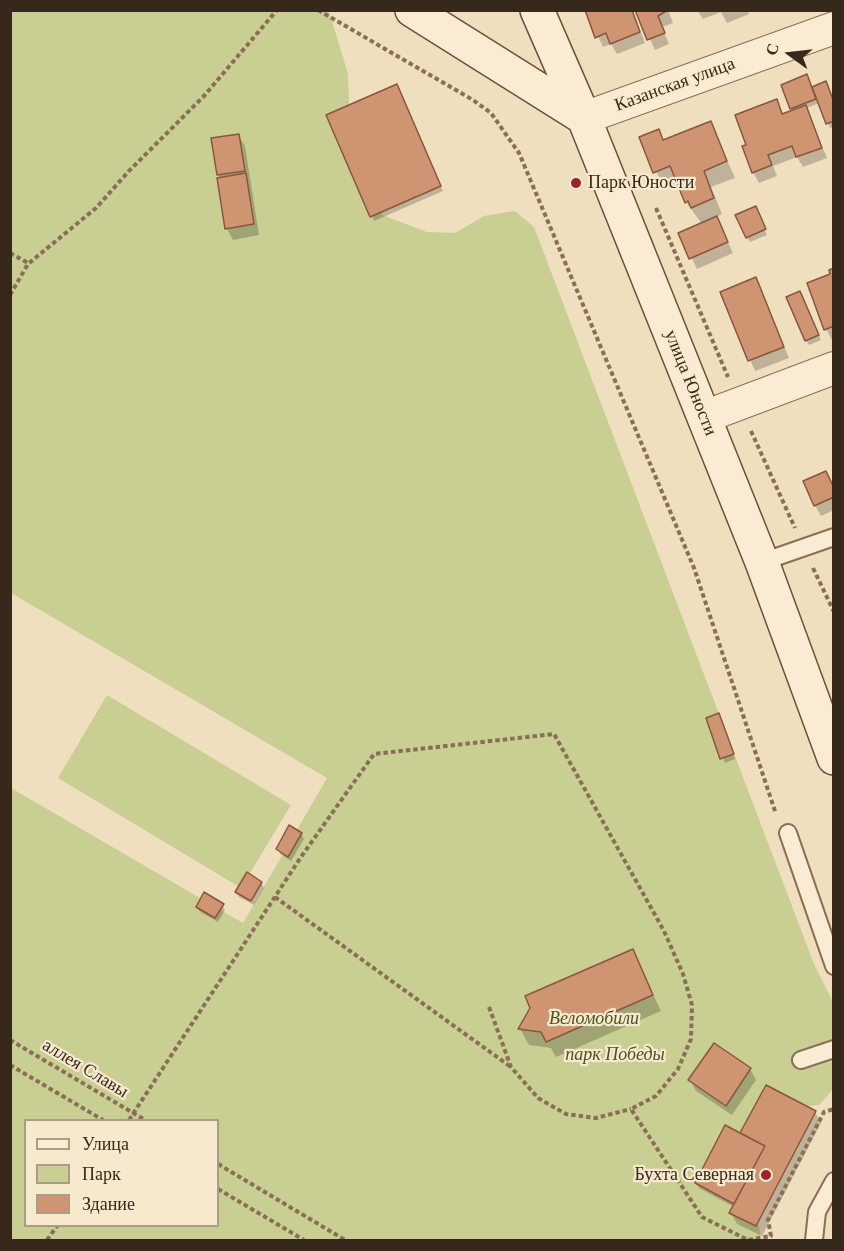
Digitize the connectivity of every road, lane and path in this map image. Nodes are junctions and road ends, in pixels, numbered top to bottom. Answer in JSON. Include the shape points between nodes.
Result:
{"nodes":[{"id":1,"x":277,"y":10,"type":"edge"},
{"id":2,"x":318,"y":10,"type":"edge"},
{"id":3,"x":412,"y":10,"type":"edge"},
{"id":4,"x":537,"y":10,"type":"edge"},
{"id":5,"x":834,"y":28,"type":"edge"},
{"id":6,"x":584,"y":118,"type":"junction"},
{"id":7,"x":10,"y":253,"type":"edge"},
{"id":8,"x":28,"y":264,"type":"junction"},
{"id":9,"x":10,"y":295,"type":"edge"},
{"id":10,"x":834,"y":368,"type":"edge"},
{"id":11,"x":739,"y":404,"type":"junction"},
{"id":12,"x":704,"y":417,"type":"junction"},
{"id":13,"x":834,"y":537,"type":"edge"},
{"id":14,"x":804,"y":548,"type":"junction"},
{"id":15,"x":762,"y":562,"type":"junction"},
{"id":16,"x":834,"y":612,"type":"edge"},
{"id":17,"x":834,"y":758,"type":"edge"},
{"id":18,"x":788,"y":833,"type":"joint"},
{"id":19,"x":275,"y":897,"type":"junction"},
{"id":20,"x":834,"y":966,"type":"edge"},
{"id":21,"x":489,"y":1007,"type":"dead end"},
{"id":22,"x":10,"y":1040,"type":"edge"},
{"id":23,"x":834,"y":1049,"type":"edge"},
{"id":24,"x":801,"y":1060,"type":"dead end"},
{"id":25,"x":10,"y":1065,"type":"edge"},
{"id":26,"x":511,"y":1067,"type":"junction"},
{"id":27,"x":834,"y":1109,"type":"edge"},
{"id":28,"x":631,"y":1110,"type":"junction"},
{"id":29,"x":134,"y":1114,"type":"junction"},
{"id":30,"x":101,"y":1119,"type":"edge"},
{"id":31,"x":130,"y":1119,"type":"edge"},
{"id":32,"x":143,"y":1119,"type":"edge"},
{"id":33,"x":219,"y":1165,"type":"edge"},
{"id":34,"x":834,"y":1181,"type":"edge"},
{"id":35,"x":219,"y":1190,"type":"edge"},
{"id":36,"x":56,"y":1227,"type":"edge"},
{"id":37,"x":772,"y":1238,"type":"edge"},
{"id":38,"x":47,"y":1240,"type":"edge"},
{"id":39,"x":304,"y":1240,"type":"edge"},
{"id":40,"x":345,"y":1240,"type":"edge"},
{"id":41,"x":814,"y":1240,"type":"edge"}],
"edges":[{"from":1,"to":8,"type":"path","via":[[204,96],[96,208]]},
{"from":2,"to":18,"type":"path","via":[[492,113],[519,153],[694,568],[783,835]]},
{"from":3,"to":6,"type":"main road"},
{"from":4,"to":6,"type":"main road","name":"улица Юности"},
{"from":5,"to":6,"type":"street","name":"Казанская улица"},
{"from":6,"to":12,"type":"main road","name":"улица Юности"},
{"from":7,"to":8,"type":"path"},
{"from":8,"to":9,"type":"path"},
{"from":10,"to":11,"type":"street"},
{"from":11,"to":12,"type":"street"},
{"from":11,"to":14,"type":"path"},
{"from":12,"to":15,"type":"main road","name":"улица Юности"},
{"from":13,"to":14,"type":"lane"},
{"from":14,"to":15,"type":"lane"},
{"from":14,"to":16,"type":"path"},
{"from":15,"to":17,"type":"main road","name":"улица Юности"},
{"from":18,"to":20,"type":"lane"},
{"from":19,"to":26,"type":"path"},
{"from":19,"to":28,"type":"path","via":[[375,754],[554,734],[664,931],[692,1005],[691,1039],[678,1069],[656,1096]]},
{"from":19,"to":29,"type":"path"},
{"from":21,"to":26,"type":"path"},
{"from":22,"to":29,"type":"path","name":"аллея Славы"},
{"from":23,"to":24,"type":"lane"},
{"from":25,"to":30,"type":"path"},
{"from":26,"to":28,"type":"path","via":[[538,1098],[566,1113],[596,1118]]},
{"from":27,"to":37,"type":"path","via":[[824,1112],[768,1220]]},
{"from":28,"to":37,"type":"path","via":[[702,1217],[748,1240]]},
{"from":29,"to":31,"type":"path"},
{"from":29,"to":32,"type":"path","name":"аллея Славы"},
{"from":33,"to":40,"type":"path"},
{"from":34,"to":41,"type":"lane","via":[[816,1212]]},
{"from":35,"to":39,"type":"path"},
{"from":36,"to":38,"type":"path"}]}
